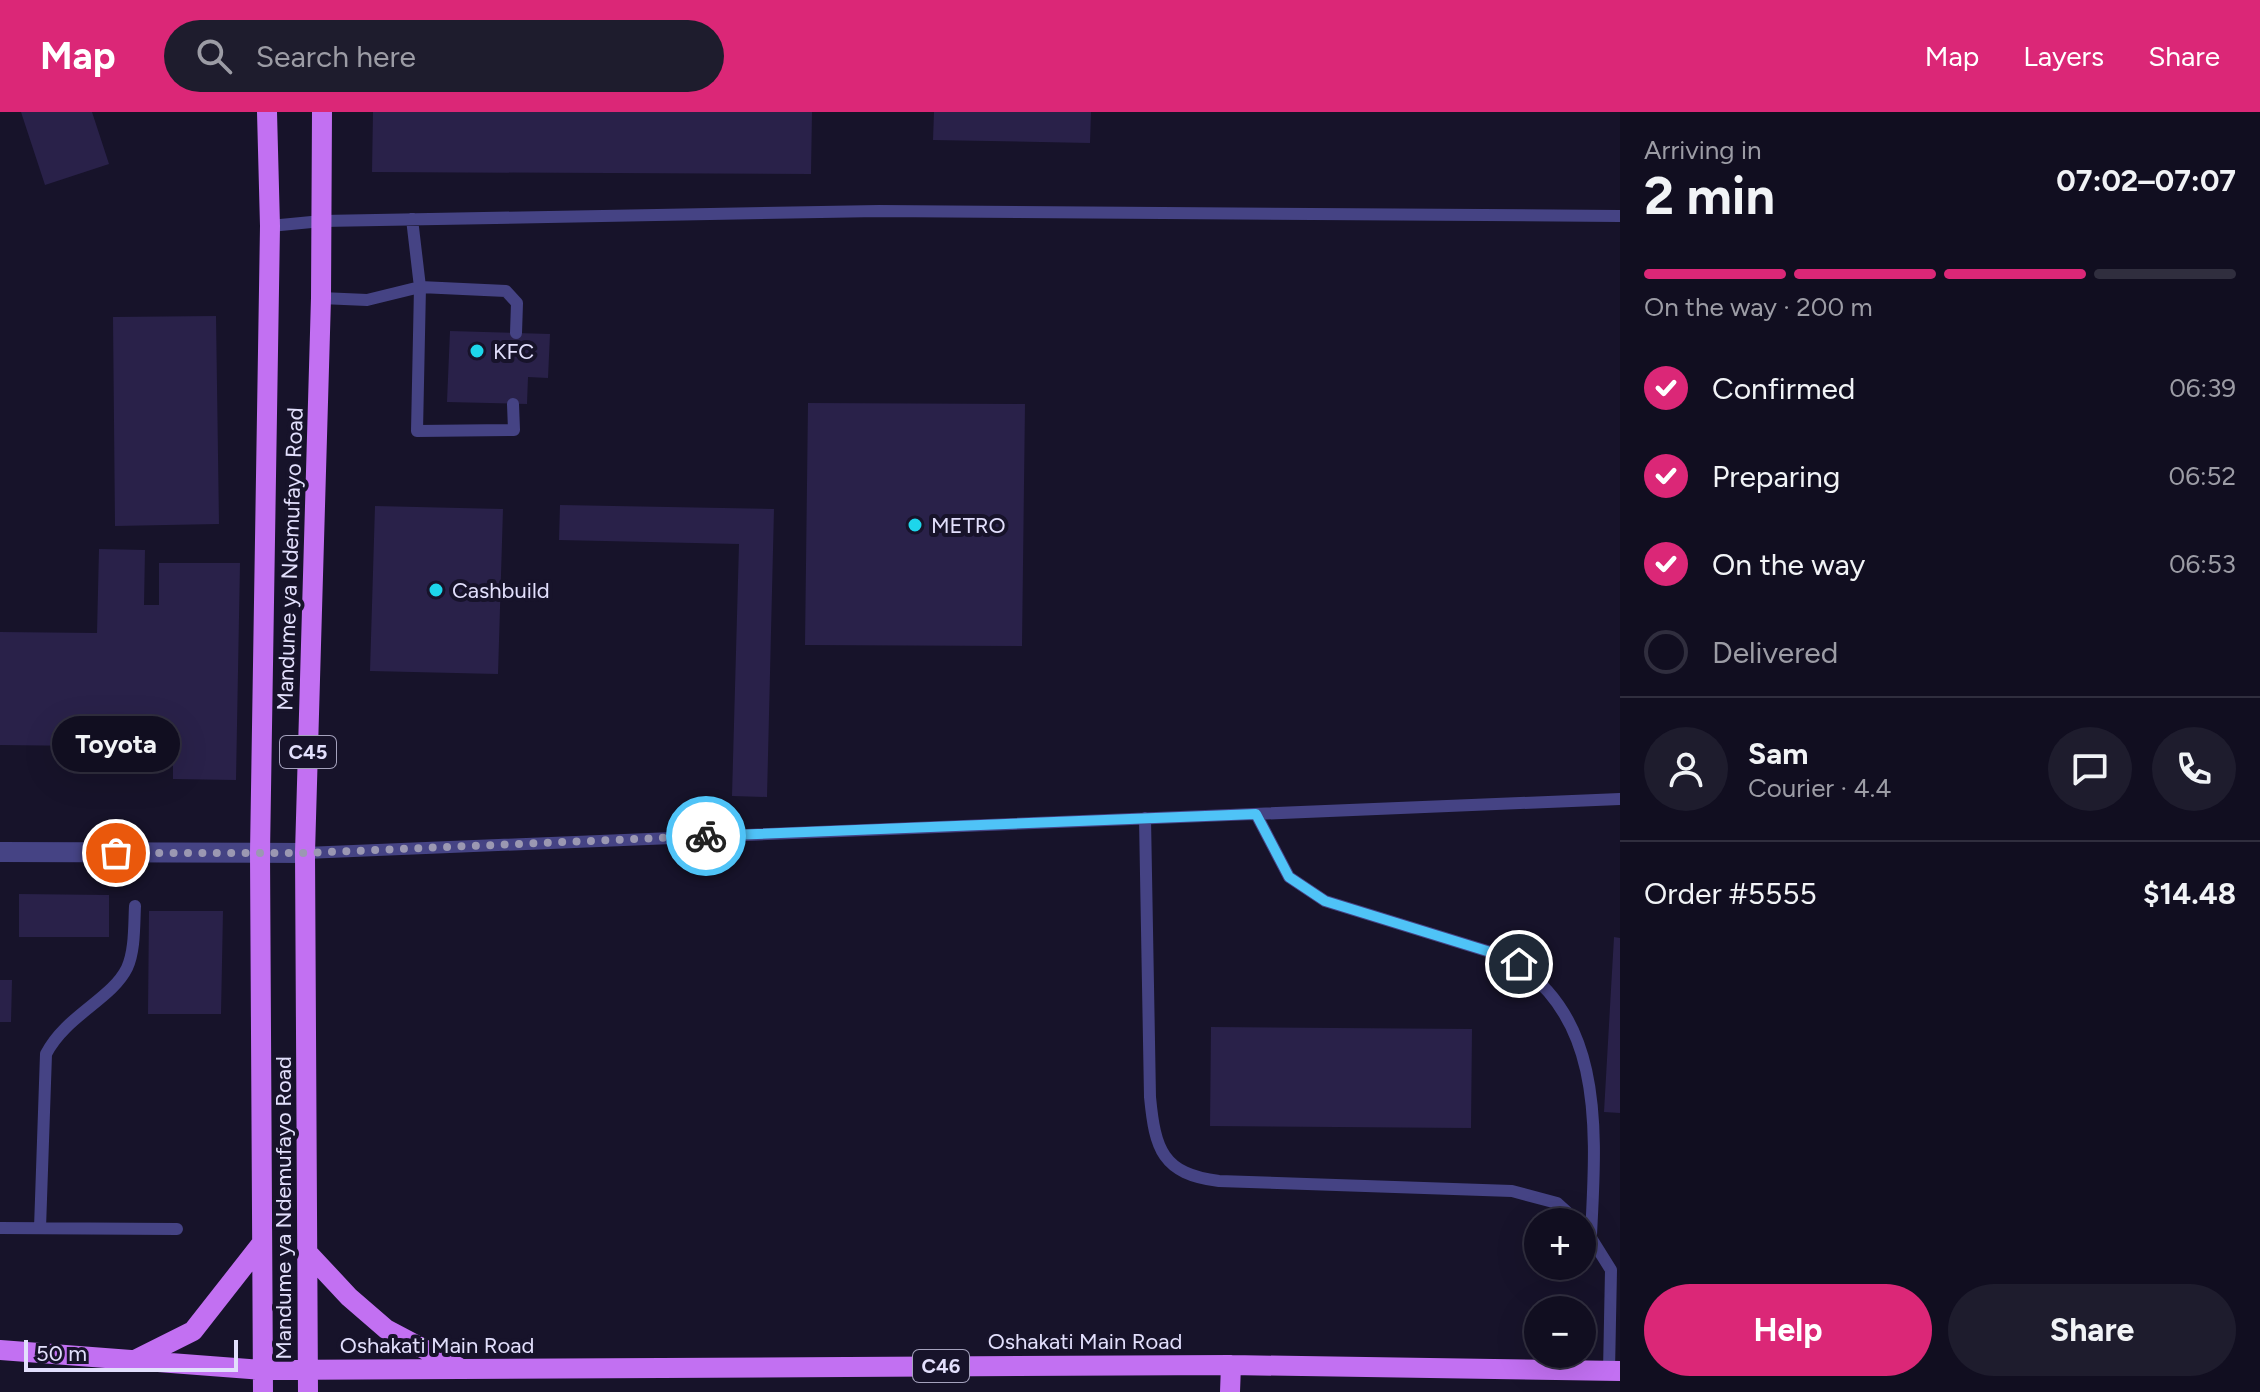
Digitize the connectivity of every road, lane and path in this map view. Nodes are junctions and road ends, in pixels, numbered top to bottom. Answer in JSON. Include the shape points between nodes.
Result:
{"nodes":[{"id":1,"x":267,"y":112,"type":"edge"},
{"id":2,"x":322,"y":112,"type":"edge"},
{"id":3,"x":1620,"y":216,"type":"edge"},
{"id":4,"x":412,"y":219,"type":"junction"},
{"id":5,"x":322,"y":221,"type":"junction"},
{"id":6,"x":270,"y":226,"type":"junction"},
{"id":7,"x":420,"y":287,"type":"junction"},
{"id":8,"x":321,"y":298,"type":"junction"},
{"id":9,"x":516,"y":333,"type":"dead end"},
{"id":10,"x":513,"y":404,"type":"dead end"},
{"id":11,"x":1620,"y":799,"type":"edge"},
{"id":12,"x":1256,"y":814,"type":"junction"},
{"id":13,"x":1145,"y":818,"type":"junction"},
{"id":14,"x":0,"y":852,"type":"edge"},
{"id":15,"x":260,"y":853,"type":"junction"},
{"id":16,"x":305,"y":853,"type":"junction"},
{"id":17,"x":135,"y":906,"type":"dead end"},
{"id":18,"x":1563,"y":1208,"type":"edge"},
{"id":19,"x":1586,"y":1208,"type":"edge"},
{"id":20,"x":0,"y":1228,"type":"edge"},
{"id":21,"x":40,"y":1228,"type":"junction"},
{"id":22,"x":177,"y":1229,"type":"dead end"},
{"id":23,"x":262,"y":1243,"type":"junction"},
{"id":24,"x":1596,"y":1244,"type":"edge"},
{"id":25,"x":307,"y":1252,"type":"junction"},
{"id":26,"x":1615,"y":1270,"type":"edge"},
{"id":27,"x":0,"y":1350,"type":"edge"},
{"id":28,"x":135,"y":1360,"type":"junction"},
{"id":29,"x":1231,"y":1365,"type":"junction"},
{"id":30,"x":307,"y":1369,"type":"junction"},
{"id":31,"x":462,"y":1369,"type":"junction"},
{"id":32,"x":262,"y":1370,"type":"junction"},
{"id":33,"x":1614,"y":1371,"type":"edge"},
{"id":34,"x":263,"y":1392,"type":"edge"},
{"id":35,"x":308,"y":1392,"type":"edge"},
{"id":36,"x":1230,"y":1392,"type":"edge"}],
"edges":[{"from":1,"to":6,"type":"main road","name":"Mandume ya Ndemufayo Road","number":"C45"},
{"from":2,"to":5,"type":"main road","name":"Mandume ya Ndemufayo Road","number":"C45"},
{"from":3,"to":4,"type":"lane","via":[[879,211]]},
{"from":4,"to":5,"type":"lane"},
{"from":4,"to":7,"type":"lane"},
{"from":5,"to":6,"type":"lane"},
{"from":5,"to":8,"type":"main road","name":"Mandume ya Ndemufayo Road","number":"C45"},
{"from":6,"to":15,"type":"main road","name":"Mandume ya Ndemufayo Road","number":"C45"},
{"from":7,"to":8,"type":"lane","via":[[367,300]]},
{"from":7,"to":9,"type":"lane","via":[[506,291],[517,303]]},
{"from":7,"to":10,"type":"lane","via":[[417,431],[514,430]]},
{"from":8,"to":16,"type":"main road","name":"Mandume ya Ndemufayo Road","number":"C45"},
{"from":11,"to":12,"type":"lane"},
{"from":12,"to":13,"type":"lane"},
{"from":12,"to":19,"type":"lane","via":[[1289,877],[1325,901],[1500,955],[1519,964],[1558,1000],[1577,1033],[1596,1133]]},
{"from":13,"to":16,"type":"lane"},
{"from":13,"to":18,"type":"lane","via":[[1150,1097],[1154,1138],[1167,1160],[1189,1177],[1219,1181],[1512,1191]]},
{"from":14,"to":15,"type":"street"},
{"from":15,"to":16,"type":"street"},
{"from":15,"to":23,"type":"main road","name":"Mandume ya Ndemufayo Road","number":"C45"},
{"from":16,"to":25,"type":"main road","name":"Mandume ya Ndemufayo Road","number":"C45"},
{"from":17,"to":21,"type":"lane","via":[[127,969],[55,1036],[46,1054]]},
{"from":20,"to":21,"type":"lane"},
{"from":21,"to":22,"type":"lane"},
{"from":23,"to":28,"type":"main road","via":[[193,1331]]},
{"from":23,"to":32,"type":"main road","name":"Mandume ya Ndemufayo Road","number":"C45"},
{"from":24,"to":26,"type":"lane"},
{"from":25,"to":30,"type":"main road","name":"Mandume ya Ndemufayo Road","number":"C45"},
{"from":25,"to":31,"type":"main road","via":[[386,1329]]},
{"from":26,"to":33,"type":"lane"},
{"from":27,"to":28,"type":"main road","number":"C46"},
{"from":28,"to":32,"type":"main road","number":"C46"},
{"from":29,"to":31,"type":"main road","name":"Oshakati Main Road","number":"C46"},
{"from":29,"to":33,"type":"main road","name":"Oshakati Main Road","number":"C46"},
{"from":29,"to":36,"type":"main road"},
{"from":30,"to":31,"type":"main road","name":"Oshakati Main Road","number":"C46"},
{"from":30,"to":32,"type":"main road","name":"Oshakati Main Road","number":"C46"},
{"from":30,"to":35,"type":"main road","name":"Mandume ya Ndemufayo Road","number":"C45"},
{"from":32,"to":34,"type":"main road","name":"Mandume ya Ndemufayo Road","number":"C45"}]}
